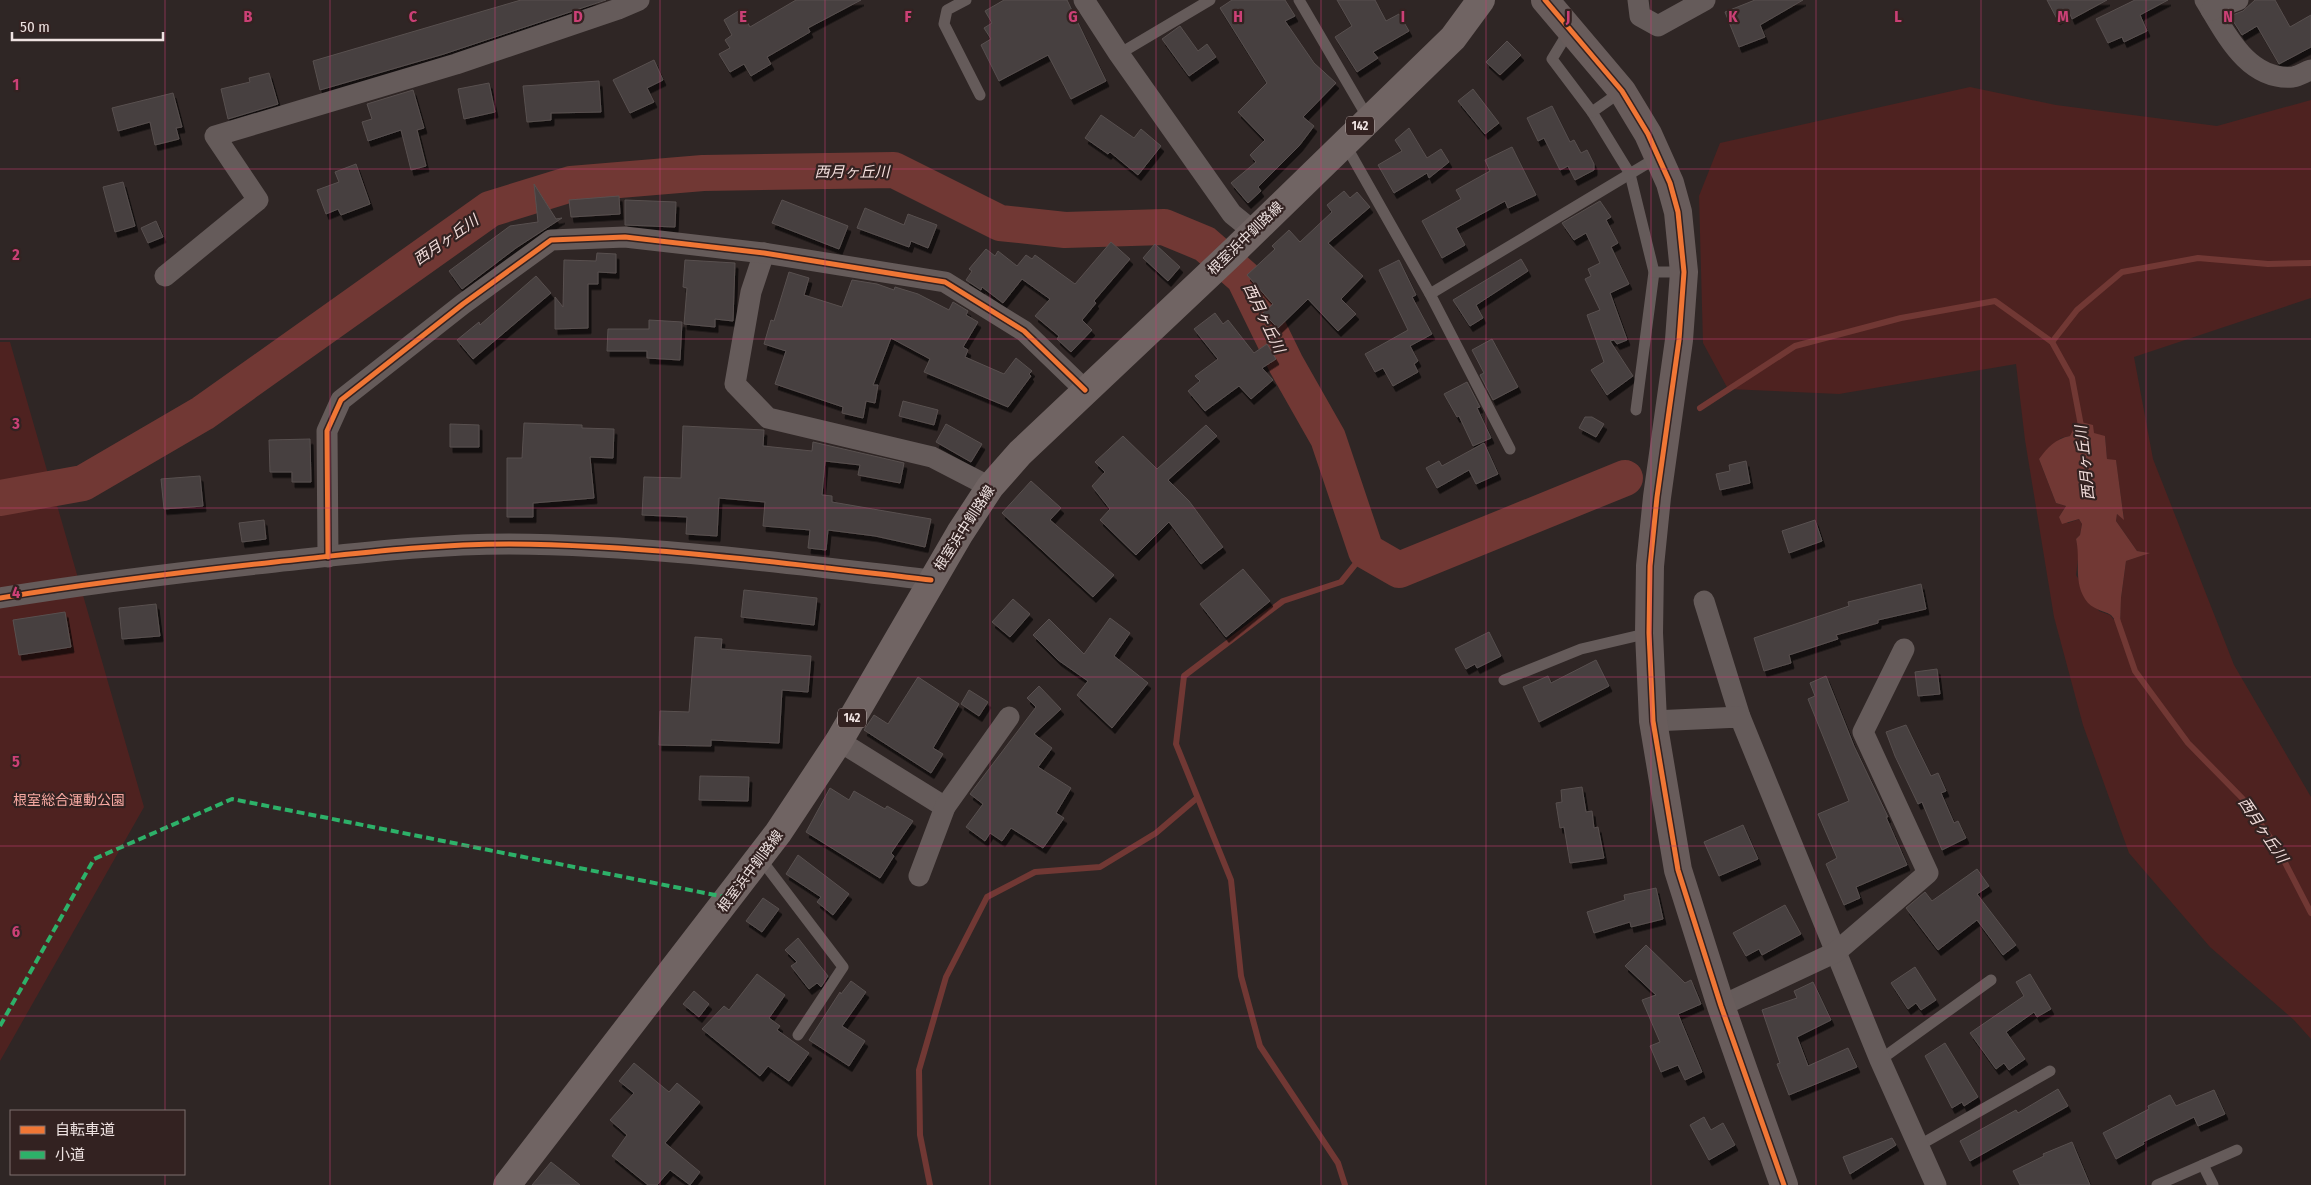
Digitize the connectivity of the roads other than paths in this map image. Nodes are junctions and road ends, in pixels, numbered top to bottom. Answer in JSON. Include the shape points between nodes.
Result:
{"nodes":[{"id":1,"x":639,"y":0,"type":"edge"},
{"id":2,"x":966,"y":0,"type":"edge"},
{"id":3,"x":1084,"y":0,"type":"edge"},
{"id":4,"x":1299,"y":0,"type":"edge"},
{"id":5,"x":1481,"y":0,"type":"edge"},
{"id":6,"x":1545,"y":0,"type":"edge"},
{"id":7,"x":1638,"y":0,"type":"edge"},
{"id":8,"x":1705,"y":0,"type":"edge"},
{"id":9,"x":2238,"y":0,"type":"edge"},
{"id":10,"x":1206,"y":1,"type":"edge"},
{"id":11,"x":2208,"y":5,"type":"edge"},
{"id":12,"x":1569,"y":31,"type":"junction"},
{"id":13,"x":1119,"y":54,"type":"junction"},
{"id":14,"x":2311,"y":70,"type":"edge"},
{"id":15,"x":1622,"y":92,"type":"junction"},
{"id":16,"x":980,"y":95,"type":"dead end"},
{"id":17,"x":1592,"y":112,"type":"junction"},
{"id":18,"x":1368,"y":118,"type":"junction"},
{"id":19,"x":1344,"y":142,"type":"junction"},
{"id":20,"x":1658,"y":157,"type":"junction"},
{"id":21,"x":1630,"y":174,"type":"junction"},
{"id":22,"x":1245,"y":240,"type":"junction"},
{"id":23,"x":764,"y":253,"type":"junction"},
{"id":24,"x":1654,"y":272,"type":"junction"},
{"id":25,"x":1684,"y":272,"type":"junction"},
{"id":26,"x":165,"y":276,"type":"dead end"},
{"id":27,"x":1430,"y":294,"type":"junction"},
{"id":28,"x":1085,"y":390,"type":"junction"},
{"id":29,"x":1636,"y":410,"type":"dead end"},
{"id":30,"x":1510,"y":449,"type":"dead end"},
{"id":31,"x":990,"y":487,"type":"junction"},
{"id":32,"x":328,"y":556,"type":"junction"},
{"id":33,"x":930,"y":580,"type":"junction"},
{"id":34,"x":0,"y":598,"type":"edge"},
{"id":35,"x":1704,"y":601,"type":"dead end"},
{"id":36,"x":1649,"y":632,"type":"junction"},
{"id":37,"x":1904,"y":649,"type":"dead end"},
{"id":38,"x":1504,"y":680,"type":"dead end"},
{"id":39,"x":1009,"y":717,"type":"dead end"},
{"id":40,"x":1740,"y":717,"type":"junction"},
{"id":41,"x":1653,"y":721,"type":"junction"},
{"id":42,"x":839,"y":741,"type":"junction"},
{"id":43,"x":945,"y":807,"type":"junction"},
{"id":44,"x":760,"y":858,"type":"junction"},
{"id":45,"x":919,"y":876,"type":"dead end"},
{"id":46,"x":1836,"y":952,"type":"junction"},
{"id":47,"x":1992,"y":980,"type":"dead end"},
{"id":48,"x":1721,"y":1006,"type":"junction"},
{"id":49,"x":798,"y":1035,"type":"dead end"},
{"id":50,"x":1880,"y":1060,"type":"junction"},
{"id":51,"x":2050,"y":1071,"type":"dead end"},
{"id":52,"x":1918,"y":1146,"type":"junction"},
{"id":53,"x":2237,"y":1150,"type":"dead end"},
{"id":54,"x":2203,"y":1165,"type":"junction"},
{"id":55,"x":507,"y":1185,"type":"edge"},
{"id":56,"x":1784,"y":1185,"type":"edge"},
{"id":57,"x":1936,"y":1185,"type":"edge"},
{"id":58,"x":2157,"y":1185,"type":"edge"},
{"id":59,"x":2213,"y":1185,"type":"edge"}],
"edges":[{"from":1,"to":26,"type":"street","via":[[618,10],[456,64],[216,136],[258,200]]},
{"from":2,"to":16,"type":"lane","via":[[947,10],[944,24]]},
{"from":3,"to":13,"type":"street"},
{"from":4,"to":18,"type":"lane"},
{"from":5,"to":18,"type":"main road","name":"根室浜中釧路線","number":"142","via":[[1453,38]]},
{"from":6,"to":12,"type":"street"},
{"from":7,"to":8,"type":"street","via":[[1640,16],[1658,26]]},
{"from":9,"to":11,"type":"street"},
{"from":10,"to":13,"type":"lane"},
{"from":11,"to":14,"type":"street","via":[[2239,55],[2265,73],[2293,77]]},
{"from":12,"to":15,"type":"street"},
{"from":12,"to":17,"type":"lane","via":[[1552,59]]},
{"from":13,"to":22,"type":"street","via":[[1232,214]]},
{"from":15,"to":17,"type":"lane"},
{"from":15,"to":20,"type":"street"},
{"from":17,"to":21,"type":"lane"},
{"from":18,"to":19,"type":"main road","name":"根室浜中釧路線","number":"142"},
{"from":19,"to":22,"type":"main road","name":"根室浜中釧路線","number":"142"},
{"from":19,"to":27,"type":"lane"},
{"from":20,"to":21,"type":"lane"},
{"from":20,"to":25,"type":"street","via":[[1678,212]]},
{"from":21,"to":24,"type":"lane"},
{"from":21,"to":27,"type":"lane"},
{"from":22,"to":28,"type":"main road","name":"根室浜中釧路線","number":"142"},
{"from":23,"to":28,"type":"street","via":[[945,282],[1024,331]]},
{"from":23,"to":31,"type":"street","via":[[751,292],[735,384],[768,418],[932,457]]},
{"from":23,"to":32,"type":"street","via":[[625,238],[551,240],[341,400],[328,431]]},
{"from":24,"to":25,"type":"lane"},
{"from":24,"to":29,"type":"lane"},
{"from":25,"to":36,"type":"street","via":[[1679,340],[1656,497]]},
{"from":27,"to":30,"type":"lane"},
{"from":28,"to":31,"type":"main road","name":"根室浜中釧路線","number":"142"},
{"from":31,"to":33,"type":"main road","name":"根室浜中釧路線","number":"142"},
{"from":32,"to":33,"type":"street","via":[[423,547],[519,545],[629,550]]},
{"from":32,"to":34,"type":"street"},
{"from":33,"to":42,"type":"main road","name":"根室浜中釧路線","number":"142"},
{"from":35,"to":40,"type":"street"},
{"from":36,"to":38,"type":"lane","via":[[1582,649]]},
{"from":36,"to":41,"type":"street"},
{"from":37,"to":46,"type":"street","via":[[1863,732],[1928,873]]},
{"from":39,"to":43,"type":"street"},
{"from":40,"to":41,"type":"street"},
{"from":40,"to":46,"type":"street"},
{"from":41,"to":48,"type":"street","via":[[1678,870]]},
{"from":42,"to":43,"type":"street"},
{"from":42,"to":44,"type":"main road","name":"根室浜中釧路線","number":"142"},
{"from":43,"to":45,"type":"street"},
{"from":44,"to":49,"type":"lane","via":[[843,967]]},
{"from":44,"to":55,"type":"main road","name":"根室浜中釧路線","number":"142"},
{"from":46,"to":48,"type":"street"},
{"from":46,"to":50,"type":"street"},
{"from":47,"to":50,"type":"lane"},
{"from":48,"to":56,"type":"street"},
{"from":50,"to":52,"type":"street"},
{"from":51,"to":52,"type":"lane"},
{"from":52,"to":57,"type":"street"},
{"from":53,"to":54,"type":"lane"},
{"from":54,"to":58,"type":"lane"},
{"from":54,"to":59,"type":"lane"}]}
